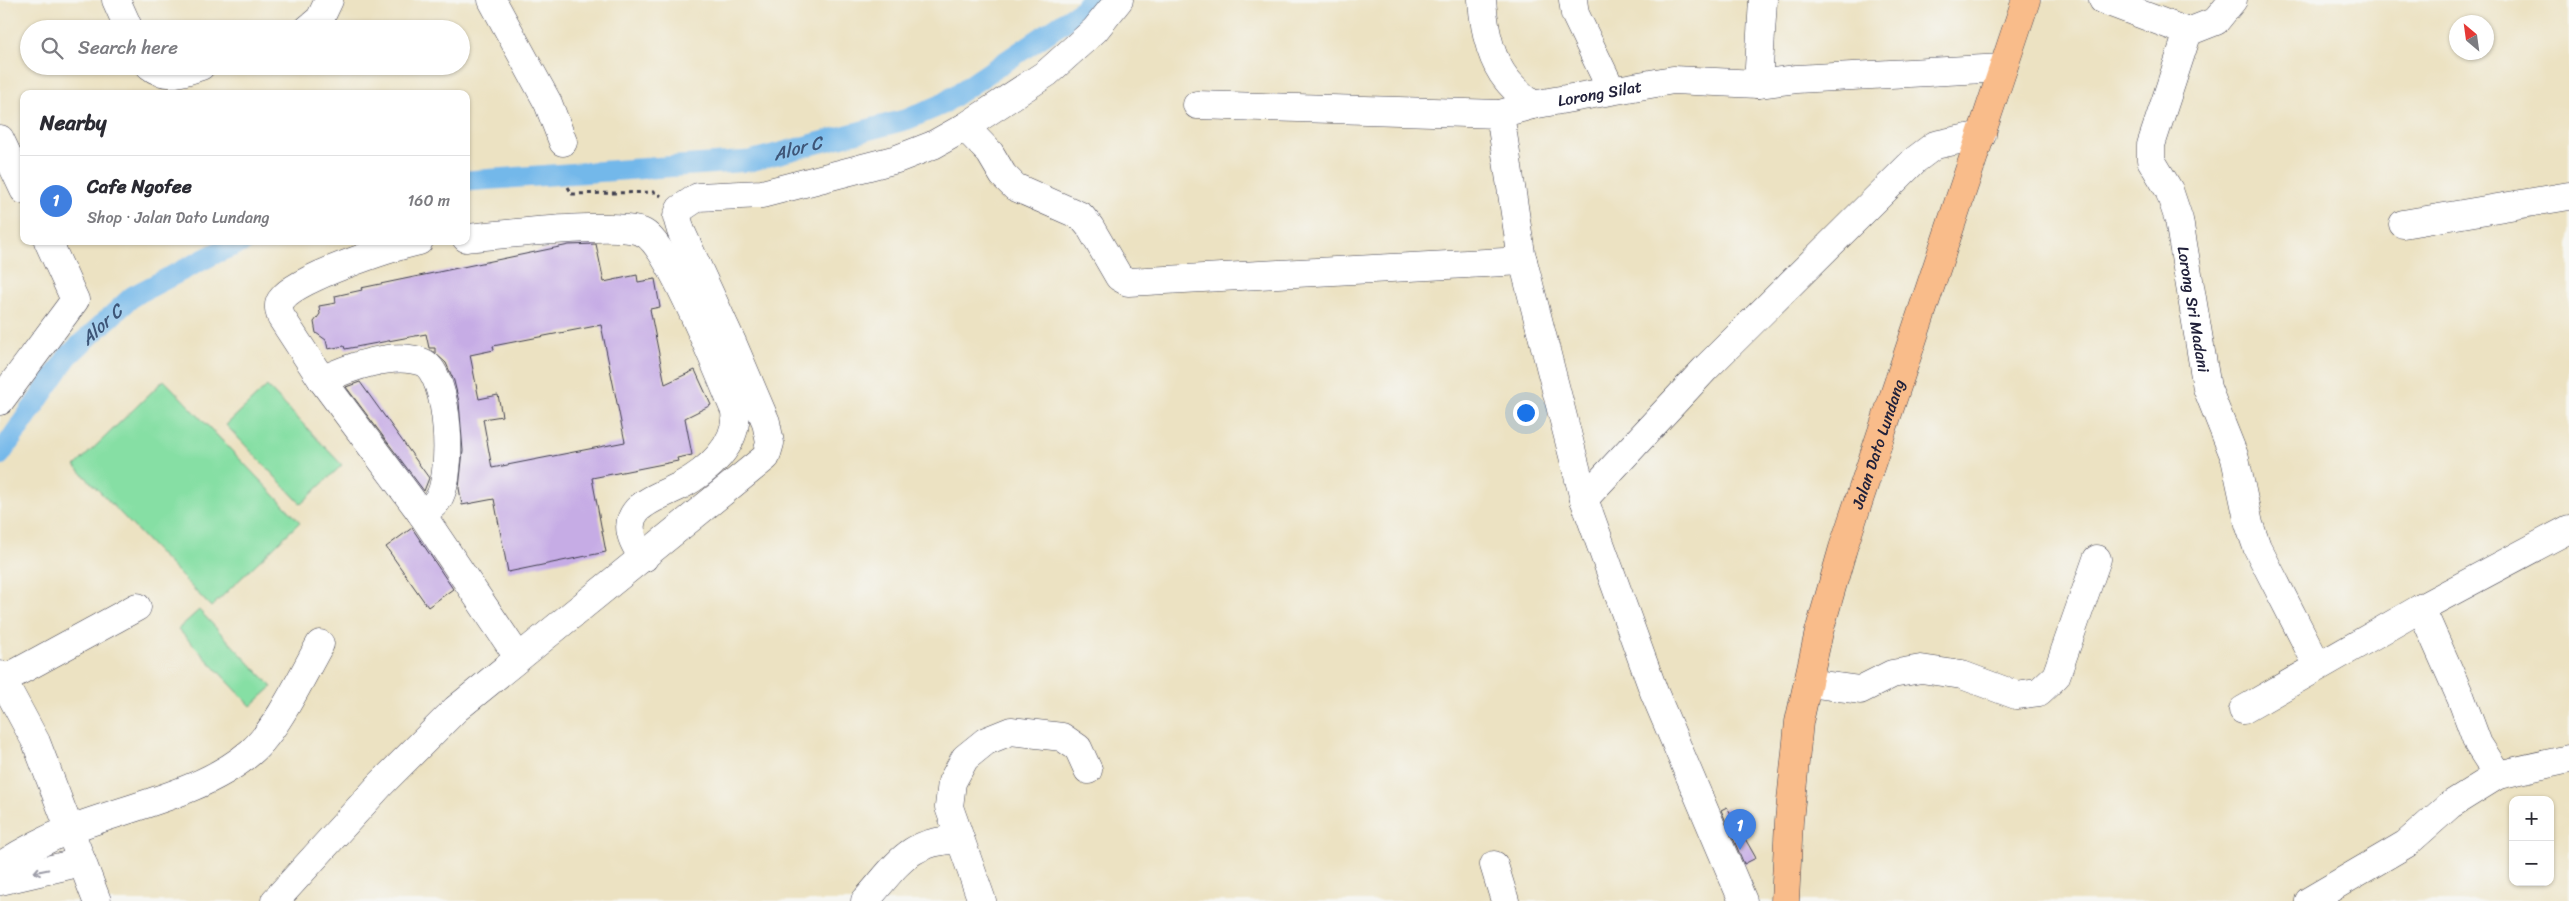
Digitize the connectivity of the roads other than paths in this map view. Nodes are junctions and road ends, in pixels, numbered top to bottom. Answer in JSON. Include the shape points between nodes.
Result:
{"nodes":[{"id":1,"x":116,"y":0,"type":"edge"},
{"id":2,"x":329,"y":0,"type":"edge"},
{"id":3,"x":492,"y":0,"type":"edge"},
{"id":4,"x":1120,"y":0,"type":"edge"},
{"id":5,"x":1482,"y":0,"type":"edge"},
{"id":6,"x":1573,"y":0,"type":"edge"},
{"id":7,"x":1763,"y":0,"type":"edge"},
{"id":8,"x":2026,"y":0,"type":"edge"},
{"id":9,"x":2103,"y":0,"type":"edge"},
{"id":10,"x":2233,"y":0,"type":"edge"},
{"id":11,"x":125,"y":20,"type":"edge"},
{"id":12,"x":319,"y":20,"type":"edge"},
{"id":13,"x":2188,"y":32,"type":"junction"},
{"id":14,"x":2003,"y":68,"type":"junction"},
{"id":15,"x":1758,"y":84,"type":"junction"},
{"id":16,"x":1611,"y":90,"type":"junction"},
{"id":17,"x":1197,"y":105,"type":"dead end"},
{"id":18,"x":1532,"y":105,"type":"junction"},
{"id":19,"x":1500,"y":114,"type":"junction"},
{"id":20,"x":965,"y":127,"type":"junction"},
{"id":21,"x":1982,"y":135,"type":"junction"},
{"id":22,"x":0,"y":139,"type":"edge"},
{"id":23,"x":563,"y":142,"type":"dead end"},
{"id":24,"x":20,"y":182,"type":"edge"},
{"id":25,"x":2569,"y":196,"type":"edge"},
{"id":26,"x":2403,"y":224,"type":"dead end"},
{"id":27,"x":470,"y":238,"type":"edge"},
{"id":28,"x":50,"y":245,"type":"edge"},
{"id":29,"x":404,"y":245,"type":"edge"},
{"id":30,"x":1523,"y":262,"type":"junction"},
{"id":31,"x":322,"y":380,"type":"junction"},
{"id":32,"x":0,"y":401,"type":"edge"},
{"id":33,"x":1584,"y":499,"type":"junction"},
{"id":34,"x":420,"y":513,"type":"junction"},
{"id":35,"x":2569,"y":529,"type":"edge"},
{"id":36,"x":644,"y":558,"type":"junction"},
{"id":37,"x":2097,"y":559,"type":"dead end"},
{"id":38,"x":137,"y":607,"type":"dead end"},
{"id":39,"x":2421,"y":608,"type":"junction"},
{"id":40,"x":320,"y":644,"type":"dead end"},
{"id":41,"x":518,"y":657,"type":"junction"},
{"id":42,"x":2318,"y":666,"type":"junction"},
{"id":43,"x":2,"y":678,"type":"edge"},
{"id":44,"x":1808,"y":683,"type":"junction"},
{"id":45,"x":2243,"y":710,"type":"dead end"},
{"id":46,"x":2569,"y":759,"type":"edge"},
{"id":47,"x":1088,"y":770,"type":"dead end"},
{"id":48,"x":2498,"y":775,"type":"junction"},
{"id":49,"x":71,"y":829,"type":"junction"},
{"id":50,"x":960,"y":840,"type":"junction"},
{"id":51,"x":82,"y":862,"type":"junction"},
{"id":52,"x":1494,"y":864,"type":"dead end"},
{"id":53,"x":0,"y":866,"type":"edge"},
{"id":54,"x":0,"y":881,"type":"edge"},
{"id":55,"x":1783,"y":900,"type":"edge"},
{"id":56,"x":97,"y":901,"type":"edge"},
{"id":57,"x":275,"y":901,"type":"edge"},
{"id":58,"x":865,"y":901,"type":"edge"},
{"id":59,"x":982,"y":901,"type":"edge"},
{"id":60,"x":1505,"y":901,"type":"edge"},
{"id":61,"x":1743,"y":901,"type":"edge"},
{"id":62,"x":2309,"y":901,"type":"edge"}],
"edges":[{"from":1,"to":11,"type":"street"},
{"from":2,"to":12,"type":"street"},
{"from":3,"to":23,"type":"street","via":[[548,103]]},
{"from":4,"to":20,"type":"street","via":[[1073,53]]},
{"from":5,"to":18,"type":"street","via":[[1492,52],[1507,80]]},
{"from":6,"to":16,"type":"street","via":[[1576,14]]},
{"from":7,"to":15,"type":"street"},
{"from":8,"to":14,"type":"main road","name":"Jalan Dato Lundang"},
{"from":9,"to":13,"type":"street"},
{"from":10,"to":13,"type":"street","via":[[2216,21]]},
{"from":13,"to":42,"type":"street","name":"Lorong Sri Madani","via":[[2151,145],[2151,160],[2168,190],[2179,220],[2207,388],[2235,458],[2249,524],[2257,547]]},
{"from":14,"to":15,"type":"street","name":"Lorong Silat","via":[[1796,79]]},
{"from":14,"to":21,"type":"main road","name":"Jalan Dato Lundang"},
{"from":15,"to":16,"type":"street","name":"Lorong Silat","via":[[1673,80]]},
{"from":16,"to":18,"type":"street","name":"Lorong Silat"},
{"from":17,"to":19,"type":"street","name":"Lorong Silat"},
{"from":18,"to":19,"type":"street","name":"Lorong Silat"},
{"from":19,"to":30,"type":"street"},
{"from":20,"to":30,"type":"street","via":[[990,153],[1003,175],[1015,187],[1081,216],[1119,277],[1128,282]]},
{"from":20,"to":36,"type":"street","via":[[898,159],[762,194],[698,197],[680,209],[677,217],[681,231],[766,422],[770,443],[766,457]]},
{"from":21,"to":33,"type":"street","via":[[1935,145],[1915,160],[1705,369]]},
{"from":21,"to":44,"type":"main road","name":"Jalan Dato Lundang","via":[[1842,548]]},
{"from":22,"to":24,"type":"street"},
{"from":25,"to":26,"type":"street"},
{"from":27,"to":36,"type":"street","via":[[598,228],[636,230],[651,238],[678,282],[735,411],[736,422],[731,439],[719,456],[683,484],[636,511],[630,522],[632,542]]},
{"from":28,"to":32,"type":"street","via":[[75,300]]},
{"from":29,"to":31,"type":"street","via":[[312,279],[281,299],[278,309],[281,317]]},
{"from":30,"to":33,"type":"street"},
{"from":31,"to":34,"type":"street"},
{"from":31,"to":34,"type":"street","via":[[366,363],[402,359],[424,362],[437,377],[448,443],[445,475],[437,502]]},
{"from":33,"to":61,"type":"street","via":[[1654,692]]},
{"from":34,"to":41,"type":"street"},
{"from":35,"to":39,"type":"street"},
{"from":36,"to":41,"type":"street"},
{"from":37,"to":44,"type":"street","via":[[2056,676],[2039,692],[2016,695],[1962,675],[1921,669],[1892,674],[1860,690]]},
{"from":38,"to":43,"type":"street"},
{"from":39,"to":42,"type":"street"},
{"from":39,"to":48,"type":"street","via":[[2478,744]]},
{"from":40,"to":49,"type":"street","via":[[272,727],[252,752],[223,772],[146,806]]},
{"from":41,"to":57,"type":"street","via":[[456,709],[422,743]]},
{"from":42,"to":45,"type":"street"},
{"from":43,"to":49,"type":"street","via":[[36,742]]},
{"from":44,"to":55,"type":"main road","name":"Jalan Dato Lundang","via":[[1799,722]]},
{"from":46,"to":48,"type":"street"},
{"from":47,"to":50,"type":"street","via":[[1078,748],[1062,737],[1011,731],[986,741],[965,758],[952,782],[949,807]]},
{"from":48,"to":62,"type":"street","via":[[2450,805],[2406,844]]},
{"from":49,"to":51,"type":"street"},
{"from":49,"to":53,"type":"street"},
{"from":50,"to":58,"type":"street","via":[[930,842],[910,851]]},
{"from":50,"to":59,"type":"street"},
{"from":51,"to":54,"type":"street","one_way":true},
{"from":51,"to":56,"type":"street"},
{"from":52,"to":60,"type":"street"}]}
